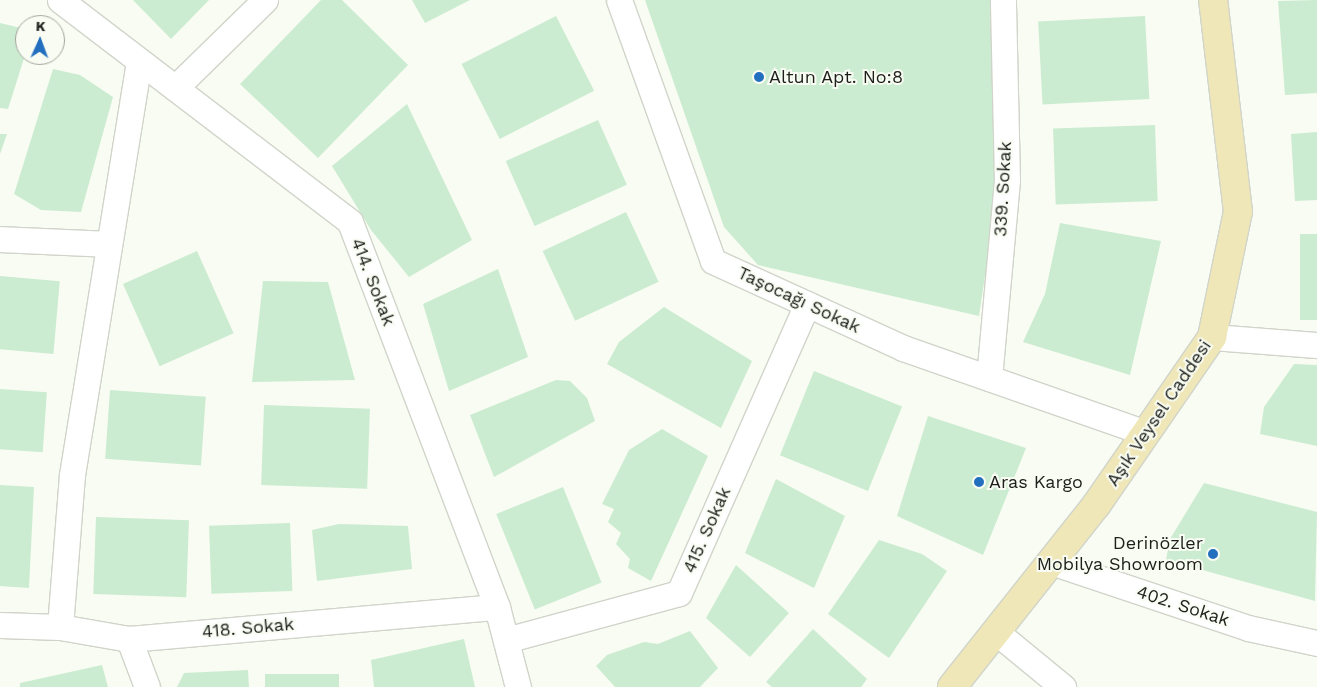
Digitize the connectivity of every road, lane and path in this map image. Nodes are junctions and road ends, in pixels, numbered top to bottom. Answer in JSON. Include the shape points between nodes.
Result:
{"nodes":[{"id":1,"x":60,"y":0,"type":"edge"},
{"id":2,"x":265,"y":0,"type":"edge"},
{"id":3,"x":619,"y":0,"type":"edge"},
{"id":4,"x":1003,"y":0,"type":"edge"},
{"id":5,"x":1213,"y":0,"type":"edge"},
{"id":6,"x":139,"y":61,"type":"junction"},
{"id":7,"x":175,"y":88,"type":"junction"},
{"id":8,"x":0,"y":239,"type":"edge"},
{"id":9,"x":109,"y":244,"type":"junction"},
{"id":10,"x":807,"y":304,"type":"junction"},
{"id":11,"x":1212,"y":337,"type":"junction"},
{"id":12,"x":1317,"y":345,"type":"edge"},
{"id":13,"x":989,"y":378,"type":"junction"},
{"id":14,"x":1146,"y":433,"type":"junction"},
{"id":15,"x":1051,"y":562,"type":"junction"},
{"id":16,"x":497,"y":607,"type":"junction"},
{"id":17,"x":0,"y":625,"type":"edge"},
{"id":18,"x":60,"y":626,"type":"junction"},
{"id":19,"x":996,"y":632,"type":"junction"},
{"id":20,"x":129,"y":639,"type":"junction"},
{"id":21,"x":506,"y":640,"type":"junction"},
{"id":22,"x":1317,"y":642,"type":"edge"},
{"id":23,"x":147,"y":687,"type":"edge"},
{"id":24,"x":518,"y":687,"type":"edge"},
{"id":25,"x":952,"y":687,"type":"edge"},
{"id":26,"x":1063,"y":687,"type":"edge"}],
"edges":[{"from":1,"to":6,"type":"street","name":"414. Sokak"},
{"from":2,"to":7,"type":"street"},
{"from":3,"to":10,"type":"street","name":"Taşocağı Sokak","via":[[713,260]]},
{"from":4,"to":13,"type":"street","name":"339. Sokak","via":[[1007,180]]},
{"from":5,"to":11,"type":"street","name":"Aşık Veysel Caddesi","via":[[1238,212]]},
{"from":6,"to":7,"type":"street","name":"414. Sokak"},
{"from":6,"to":9,"type":"street"},
{"from":7,"to":16,"type":"street","name":"414. Sokak","via":[[350,222]]},
{"from":8,"to":9,"type":"street"},
{"from":9,"to":18,"type":"street","via":[[72,475]]},
{"from":10,"to":13,"type":"street","name":"Taşocağı Sokak","via":[[902,348]]},
{"from":10,"to":21,"type":"street","name":"415. Sokak","via":[[679,593]]},
{"from":11,"to":12,"type":"street"},
{"from":11,"to":14,"type":"street","name":"Aşık Veysel Caddesi"},
{"from":13,"to":14,"type":"street","name":"Taşocağı Sokak"},
{"from":14,"to":15,"type":"street","name":"Aşık Veysel Caddesi"},
{"from":15,"to":19,"type":"street","name":"Aşık Veysel Caddesi"},
{"from":15,"to":22,"type":"street","name":"402. Sokak","via":[[1248,628]]},
{"from":16,"to":20,"type":"street","name":"418. Sokak"},
{"from":16,"to":21,"type":"street","name":"414. Sokak"},
{"from":17,"to":18,"type":"street","name":"418. Sokak"},
{"from":18,"to":20,"type":"street","name":"418. Sokak"},
{"from":19,"to":25,"type":"street","name":"Aşık Veysel Caddesi"},
{"from":19,"to":26,"type":"street"},
{"from":20,"to":23,"type":"street"},
{"from":21,"to":24,"type":"street","name":"414. Sokak"}]}
